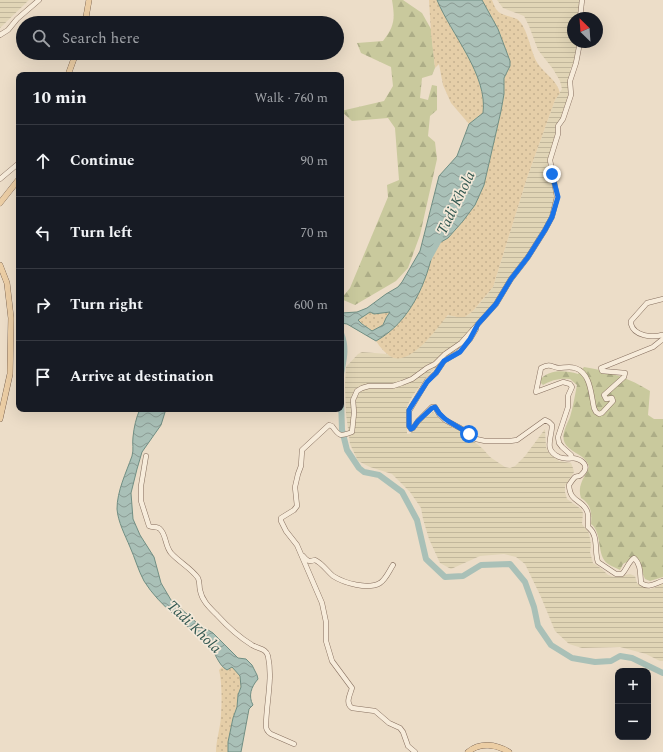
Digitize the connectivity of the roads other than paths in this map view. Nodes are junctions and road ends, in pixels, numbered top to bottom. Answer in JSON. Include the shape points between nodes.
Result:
{"nodes":[{"id":1,"x":39,"y":0,"type":"edge"},
{"id":2,"x":89,"y":0,"type":"edge"},
{"id":3,"x":582,"y":0,"type":"edge"},
{"id":4,"x":581,"y":12,"type":"edge"},
{"id":5,"x":20,"y":16,"type":"edge"},
{"id":6,"x":86,"y":16,"type":"edge"},
{"id":7,"x":16,"y":19,"type":"edge"},
{"id":8,"x":0,"y":35,"type":"edge"},
{"id":9,"x":579,"y":48,"type":"edge"},
{"id":10,"x":73,"y":60,"type":"edge"},
{"id":11,"x":69,"y":72,"type":"edge"},
{"id":12,"x":16,"y":166,"type":"edge"},
{"id":13,"x":0,"y":179,"type":"edge"},
{"id":14,"x":16,"y":184,"type":"edge"},
{"id":15,"x":0,"y":203,"type":"edge"},
{"id":16,"x":0,"y":265,"type":"edge"},
{"id":17,"x":663,"y":299,"type":"edge"},
{"id":18,"x":478,"y":324,"type":"junction"},
{"id":19,"x":663,"y":337,"type":"edge"},
{"id":20,"x":0,"y":419,"type":"edge"},
{"id":21,"x":146,"y":456,"type":"dead end"},
{"id":22,"x":572,"y":458,"type":"junction"},
{"id":23,"x":299,"y":550,"type":"junction"},
{"id":24,"x":393,"y":565,"type":"dead end"},
{"id":25,"x":663,"y":581,"type":"edge"},
{"id":26,"x":294,"y":744,"type":"dead end"},
{"id":27,"x":416,"y":752,"type":"edge"},
{"id":28,"x":468,"y":752,"type":"edge"},
{"id":29,"x":509,"y":752,"type":"edge"}],
"edges":[{"from":1,"to":5,"type":"street"},
{"from":2,"to":6,"type":"main road"},
{"from":3,"to":4,"type":"street"},
{"from":7,"to":8,"type":"street","via":[[8,30]]},
{"from":9,"to":18,"type":"street","via":[[570,81],[571,95],[558,126],[550,160],[558,197],[552,217],[496,304]]},
{"from":10,"to":11,"type":"main road"},
{"from":12,"to":13,"type":"street"},
{"from":14,"to":15,"type":"main road"},
{"from":16,"to":20,"type":"main road","via":[[7,283],[11,318],[10,374]]},
{"from":17,"to":19,"type":"street","via":[[647,304],[631,324],[635,330],[647,336]]},
{"from":18,"to":22,"type":"street","via":[[460,352],[444,361],[409,410],[411,429],[435,407],[445,420],[462,428],[476,439],[485,441],[517,440],[545,420],[552,425],[552,452],[564,459]]},
{"from":18,"to":23,"type":"street","via":[[461,343],[412,379],[393,386],[369,386],[357,391],[353,400],[352,432],[337,434],[329,425],[302,450],[295,487],[297,506],[280,521]]},
{"from":19,"to":22,"type":"street","via":[[653,347],[601,368],[625,373],[624,377],[604,395],[606,399],[612,398],[613,401],[599,414],[594,408],[588,381],[582,373],[570,367],[547,365],[542,368],[536,392],[563,382],[572,387],[558,437],[559,444]]},
{"from":21,"to":26,"type":"street","via":[[141,501],[148,526],[161,529],[171,553],[198,579],[206,604],[239,635],[267,653],[269,704],[266,728],[271,734]]},
{"from":22,"to":25,"type":"street","via":[[580,459],[585,466],[580,476],[574,478],[569,485],[572,496],[588,512],[588,527],[593,530],[596,540],[598,562],[616,574],[622,574],[634,558],[640,567],[641,583],[644,586]]},
{"from":23,"to":24,"type":"street","via":[[307,560],[318,562],[334,576],[351,584],[366,587],[381,583]]},
{"from":23,"to":27,"type":"street","via":[[325,611],[326,641],[332,661],[352,688],[349,706],[375,711],[389,723],[400,728],[404,732],[408,746]]},
{"from":28,"to":29,"type":"main road","via":[[484,745],[495,746]]}]}
